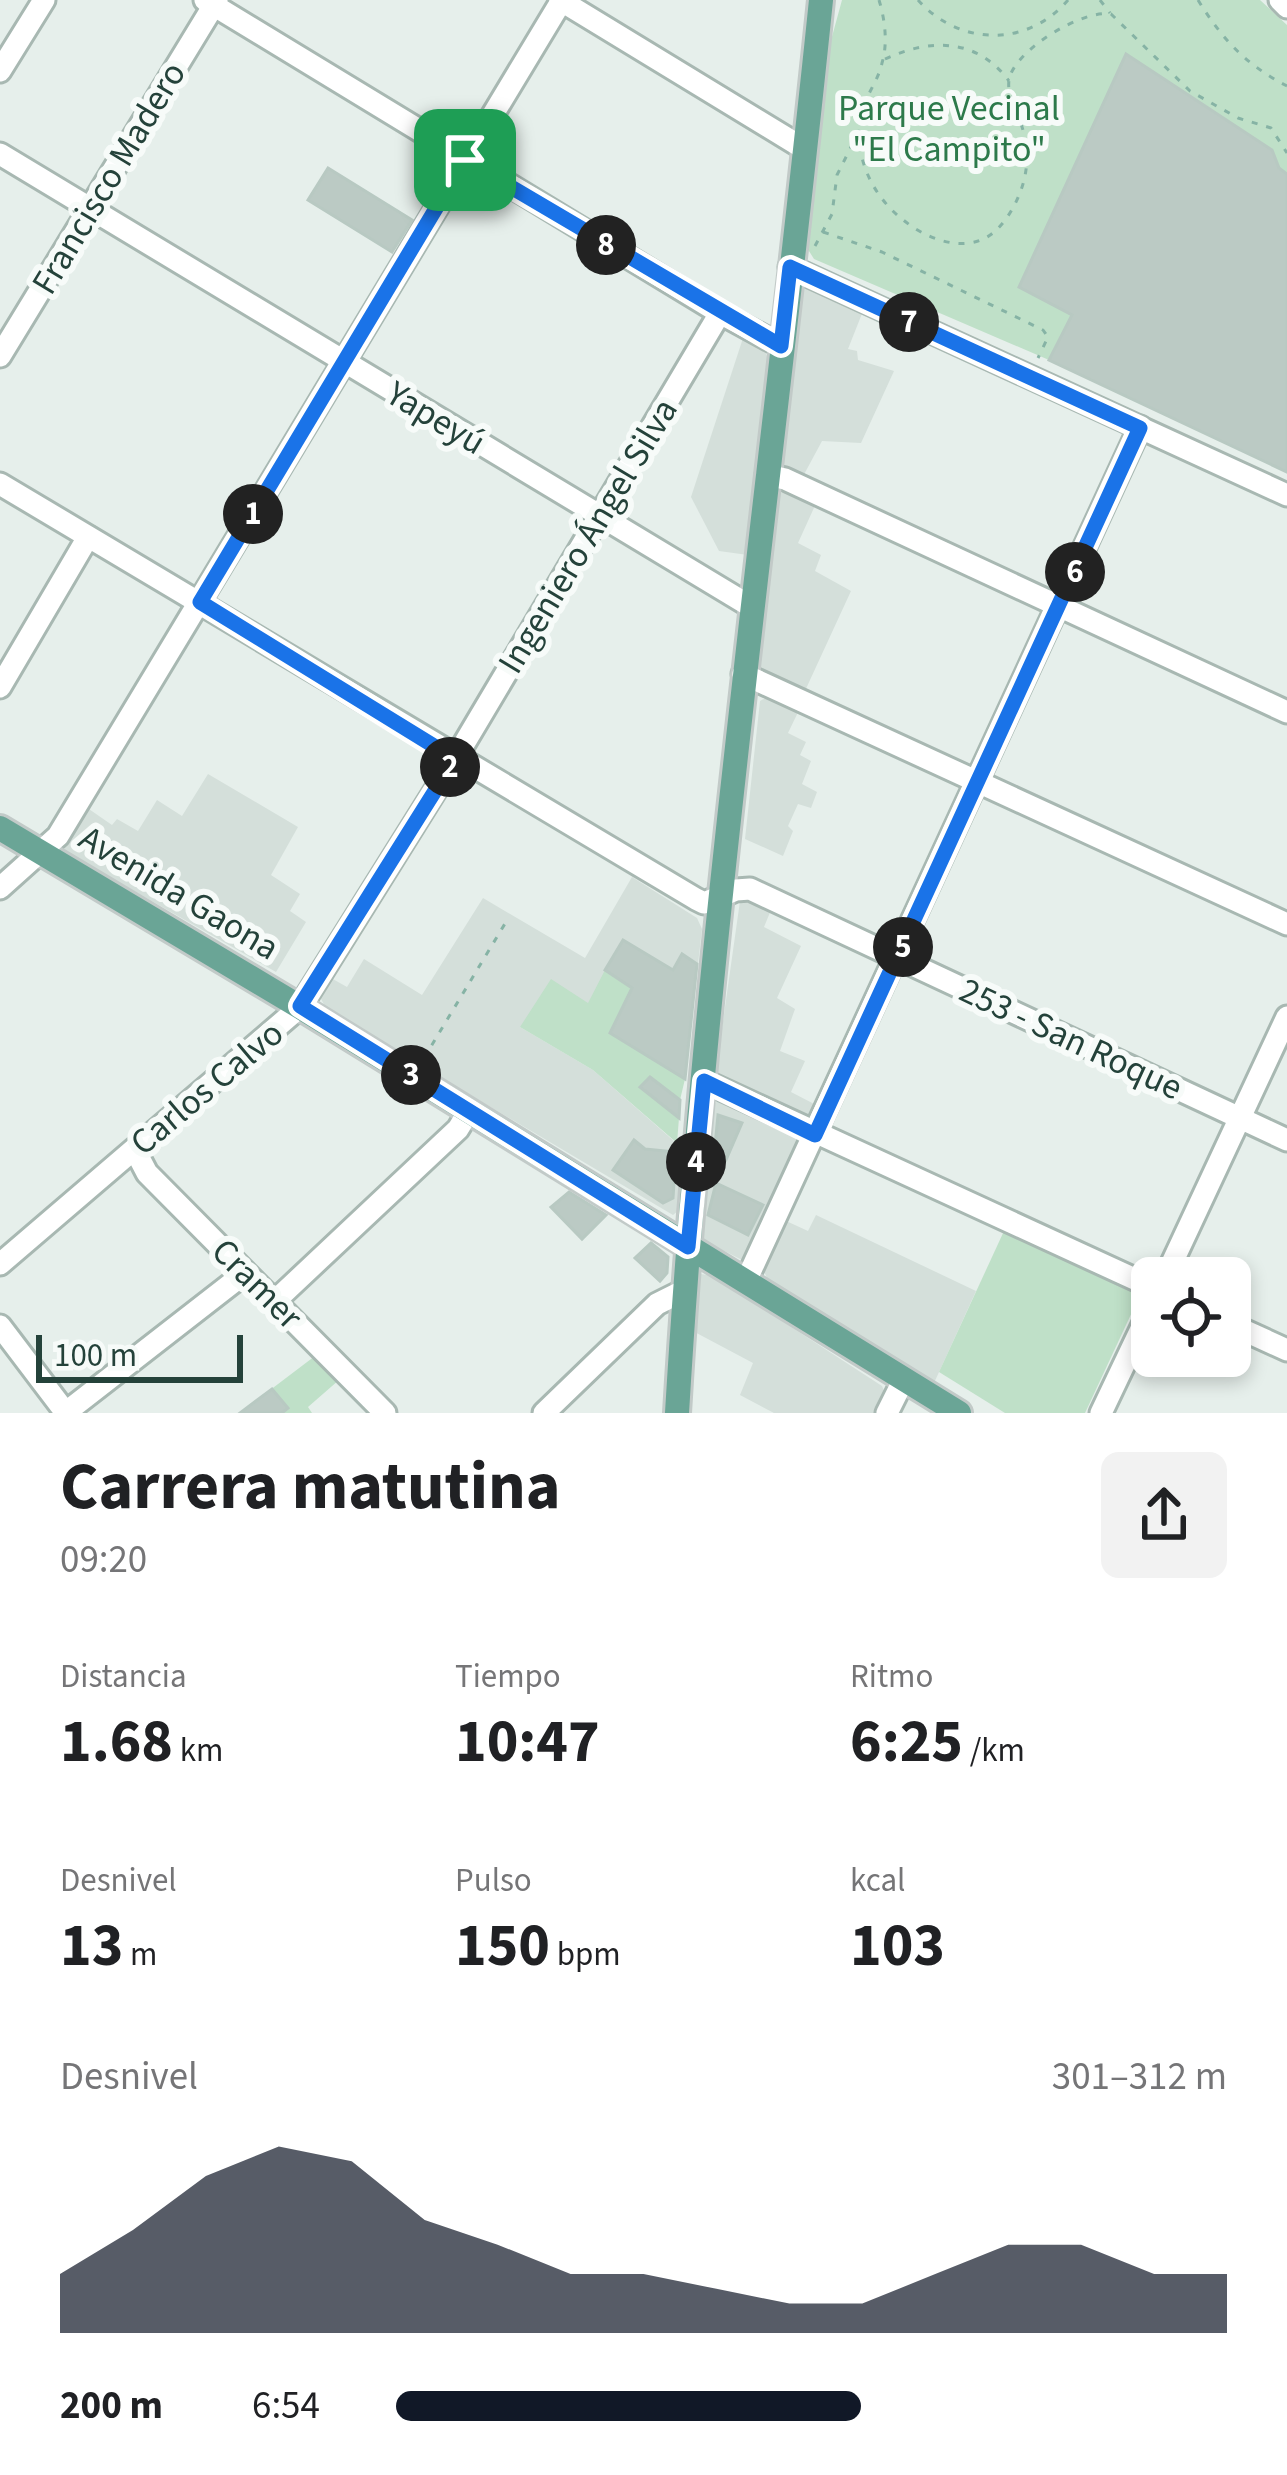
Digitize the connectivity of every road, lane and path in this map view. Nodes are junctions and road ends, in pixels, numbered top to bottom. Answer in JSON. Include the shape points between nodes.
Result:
{"nodes":[{"id":1,"x":44,"y":0,"type":"edge"},
{"id":2,"x":561,"y":0,"type":"edge"},
{"id":3,"x":825,"y":0,"type":"edge"},
{"id":4,"x":879,"y":0,"type":"edge"},
{"id":5,"x":918,"y":0,"type":"edge"},
{"id":6,"x":1068,"y":0,"type":"edge"},
{"id":7,"x":1100,"y":0,"type":"edge"},
{"id":8,"x":1198,"y":0,"type":"edge"},
{"id":9,"x":1280,"y":0,"type":"edge"},
{"id":10,"x":212,"y":2,"type":"edge"},
{"id":11,"x":1287,"y":7,"type":"edge"},
{"id":12,"x":1111,"y":14,"type":"junction"},
{"id":13,"x":884,"y":60,"type":"junction"},
{"id":14,"x":0,"y":71,"type":"edge"},
{"id":15,"x":1009,"y":81,"type":"junction"},
{"id":16,"x":1287,"y":86,"type":"edge"},
{"id":17,"x":859,"y":131,"type":"junction"},
{"id":18,"x":803,"y":148,"type":"junction"},
{"id":19,"x":1287,"y":153,"type":"edge"},
{"id":20,"x":0,"y":154,"type":"edge"},
{"id":21,"x":465,"y":160,"type":"junction"},
{"id":22,"x":91,"y":208,"type":"junction"},
{"id":23,"x":823,"y":232,"type":"junction"},
{"id":24,"x":798,"y":262,"type":"junction"},
{"id":25,"x":720,"y":313,"type":"junction"},
{"id":26,"x":781,"y":346,"type":"junction"},
{"id":27,"x":0,"y":356,"type":"edge"},
{"id":28,"x":344,"y":363,"type":"junction"},
{"id":29,"x":1029,"y":376,"type":"junction"},
{"id":30,"x":1140,"y":428,"type":"junction"},
{"id":31,"x":767,"y":476,"type":"junction"},
{"id":32,"x":0,"y":484,"type":"edge"},
{"id":33,"x":1287,"y":495,"type":"edge"},
{"id":34,"x":599,"y":516,"type":"junction"},
{"id":35,"x":88,"y":537,"type":"junction"},
{"id":36,"x":200,"y":602,"type":"junction"},
{"id":37,"x":1060,"y":606,"type":"junction"},
{"id":38,"x":750,"y":607,"type":"junction"},
{"id":39,"x":743,"y":674,"type":"junction"},
{"id":40,"x":0,"y":687,"type":"edge"},
{"id":41,"x":1287,"y":712,"type":"edge"},
{"id":42,"x":455,"y":759,"type":"junction"},
{"id":43,"x":978,"y":783,"type":"junction"},
{"id":44,"x":0,"y":828,"type":"edge"},
{"id":45,"x":39,"y":852,"type":"junction"},
{"id":46,"x":0,"y":888,"type":"edge"},
{"id":47,"x":724,"y":896,"type":"junction"},
{"id":48,"x":509,"y":916,"type":"dead end"},
{"id":49,"x":1287,"y":924,"type":"edge"},
{"id":50,"x":898,"y":957,"type":"junction"},
{"id":51,"x":300,"y":1006,"type":"junction"},
{"id":52,"x":1287,"y":1017,"type":"edge"},
{"id":53,"x":420,"y":1064,"type":"dead end"},
{"id":54,"x":704,"y":1081,"type":"junction"},
{"id":55,"x":469,"y":1111,"type":"junction"},
{"id":56,"x":1240,"y":1119,"type":"junction"},
{"id":57,"x":815,"y":1135,"type":"junction"},
{"id":58,"x":1287,"y":1140,"type":"edge"},
{"id":59,"x":135,"y":1150,"type":"junction"},
{"id":60,"x":688,"y":1247,"type":"junction"},
{"id":61,"x":1175,"y":1257,"type":"edge"},
{"id":62,"x":0,"y":1264,"type":"edge"},
{"id":63,"x":245,"y":1273,"type":"junction"},
{"id":64,"x":1131,"y":1278,"type":"edge"},
{"id":65,"x":746,"y":1281,"type":"junction"},
{"id":66,"x":685,"y":1290,"type":"junction"},
{"id":67,"x":275,"y":1301,"type":"junction"},
{"id":68,"x":0,"y":1326,"type":"edge"},
{"id":69,"x":1251,"y":1334,"type":"edge"},
{"id":70,"x":1131,"y":1350,"type":"edge"},
{"id":71,"x":1287,"y":1350,"type":"edge"},
{"id":72,"x":904,"y":1379,"type":"junction"},
{"id":73,"x":65,"y":1413,"type":"edge"},
{"id":74,"x":386,"y":1413,"type":"edge"},
{"id":75,"x":544,"y":1413,"type":"edge"},
{"id":76,"x":677,"y":1413,"type":"edge"},
{"id":77,"x":887,"y":1413,"type":"edge"},
{"id":78,"x":959,"y":1413,"type":"edge"},
{"id":79,"x":1101,"y":1413,"type":"edge"}],
"edges":[{"from":1,"to":14,"type":"street"},
{"from":2,"to":18,"type":"street"},
{"from":2,"to":21,"type":"street"},
{"from":3,"to":18,"type":"main road"},
{"from":4,"to":13,"type":"path"},
{"from":5,"to":6,"type":"path","via":[[955,27],[998,38],[1036,25]]},
{"from":7,"to":12,"type":"path"},
{"from":8,"to":16,"type":"path","via":[[1228,45]]},
{"from":9,"to":11,"type":"street"},
{"from":10,"to":21,"type":"street"},
{"from":10,"to":22,"type":"street","name":"Francisco Madero"},
{"from":12,"to":15,"type":"path","via":[[1088,14],[1053,33]]},
{"from":12,"to":19,"type":"path","via":[[1190,91],[1271,128]]},
{"from":13,"to":15,"type":"path","via":[[919,46],[960,46],[987,57]]},
{"from":13,"to":17,"type":"path"},
{"from":15,"to":17,"type":"path","via":[[1027,144],[1024,181],[986,239],[943,241],[894,213],[863,162]]},
{"from":17,"to":23,"type":"path"},
{"from":18,"to":24,"type":"main road"},
{"from":20,"to":22,"type":"street","name":"Yapeyú"},
{"from":21,"to":25,"type":"street"},
{"from":21,"to":28,"type":"street"},
{"from":22,"to":27,"type":"street","name":"Francisco Madero"},
{"from":22,"to":28,"type":"street","name":"Yapeyú"},
{"from":23,"to":24,"type":"path"},
{"from":23,"to":29,"type":"path","via":[[1048,333]]},
{"from":24,"to":26,"type":"main road"},
{"from":24,"to":29,"type":"street"},
{"from":25,"to":26,"type":"street"},
{"from":25,"to":34,"type":"street","name":"Ingeniero Ángel Silva"},
{"from":26,"to":31,"type":"main road"},
{"from":28,"to":34,"type":"street","name":"Yapeyú"},
{"from":28,"to":36,"type":"street"},
{"from":29,"to":30,"type":"street"},
{"from":30,"to":33,"type":"street"},
{"from":30,"to":37,"type":"street"},
{"from":31,"to":37,"type":"street"},
{"from":31,"to":38,"type":"main road"},
{"from":32,"to":35,"type":"street","name":"253 - San Roque"},
{"from":34,"to":38,"type":"street","name":"Yapeyú"},
{"from":34,"to":42,"type":"street","name":"Ingeniero Ángel Silva"},
{"from":35,"to":36,"type":"street","name":"253 - San Roque"},
{"from":35,"to":40,"type":"street"},
{"from":36,"to":42,"type":"street","name":"253 - San Roque"},
{"from":36,"to":45,"type":"street","via":[[58,836]]},
{"from":37,"to":41,"type":"street"},
{"from":37,"to":43,"type":"street"},
{"from":38,"to":39,"type":"main road"},
{"from":39,"to":43,"type":"street"},
{"from":39,"to":47,"type":"main road"},
{"from":42,"to":47,"type":"street","name":"253 - San Roque","via":[[696,899]]},
{"from":42,"to":51,"type":"street","name":"Carlos Calvo"},
{"from":43,"to":49,"type":"street"},
{"from":43,"to":50,"type":"street"},
{"from":44,"to":45,"type":"main road","name":"Avenida Gaona"},
{"from":45,"to":46,"type":"street"},
{"from":45,"to":51,"type":"main road","name":"Avenida Gaona"},
{"from":47,"to":50,"type":"street","name":"253 - San Roque","via":[[750,889]]},
{"from":47,"to":54,"type":"main road"},
{"from":48,"to":53,"type":"path"},
{"from":50,"to":56,"type":"street","name":"253 - San Roque"},
{"from":50,"to":57,"type":"street"},
{"from":51,"to":55,"type":"main road","name":"Avenida Gaona"},
{"from":51,"to":59,"type":"street","name":"Carlos Calvo"},
{"from":52,"to":56,"type":"street"},
{"from":54,"to":57,"type":"street"},
{"from":54,"to":60,"type":"main road"},
{"from":55,"to":60,"type":"main road","name":"Avenida Gaona"},
{"from":55,"to":67,"type":"street"},
{"from":56,"to":58,"type":"street","name":"253 - San Roque"},
{"from":56,"to":61,"type":"street"},
{"from":57,"to":64,"type":"street"},
{"from":57,"to":65,"type":"street"},
{"from":59,"to":62,"type":"street","name":"Carlos Calvo"},
{"from":59,"to":63,"type":"street","name":"Cramer"},
{"from":60,"to":65,"type":"main road","name":"Avenida Gaona"},
{"from":60,"to":66,"type":"main road"},
{"from":63,"to":67,"type":"street","name":"Cramer"},
{"from":63,"to":73,"type":"street"},
{"from":65,"to":72,"type":"main road","name":"Avenida Gaona"},
{"from":66,"to":75,"type":"street","via":[[657,1304]]},
{"from":66,"to":76,"type":"main road"},
{"from":67,"to":74,"type":"street","name":"Cramer"},
{"from":68,"to":73,"type":"street"},
{"from":69,"to":71,"type":"street"},
{"from":70,"to":79,"type":"street"},
{"from":72,"to":77,"type":"street"},
{"from":72,"to":78,"type":"main road","name":"Avenida Gaona"}]}
